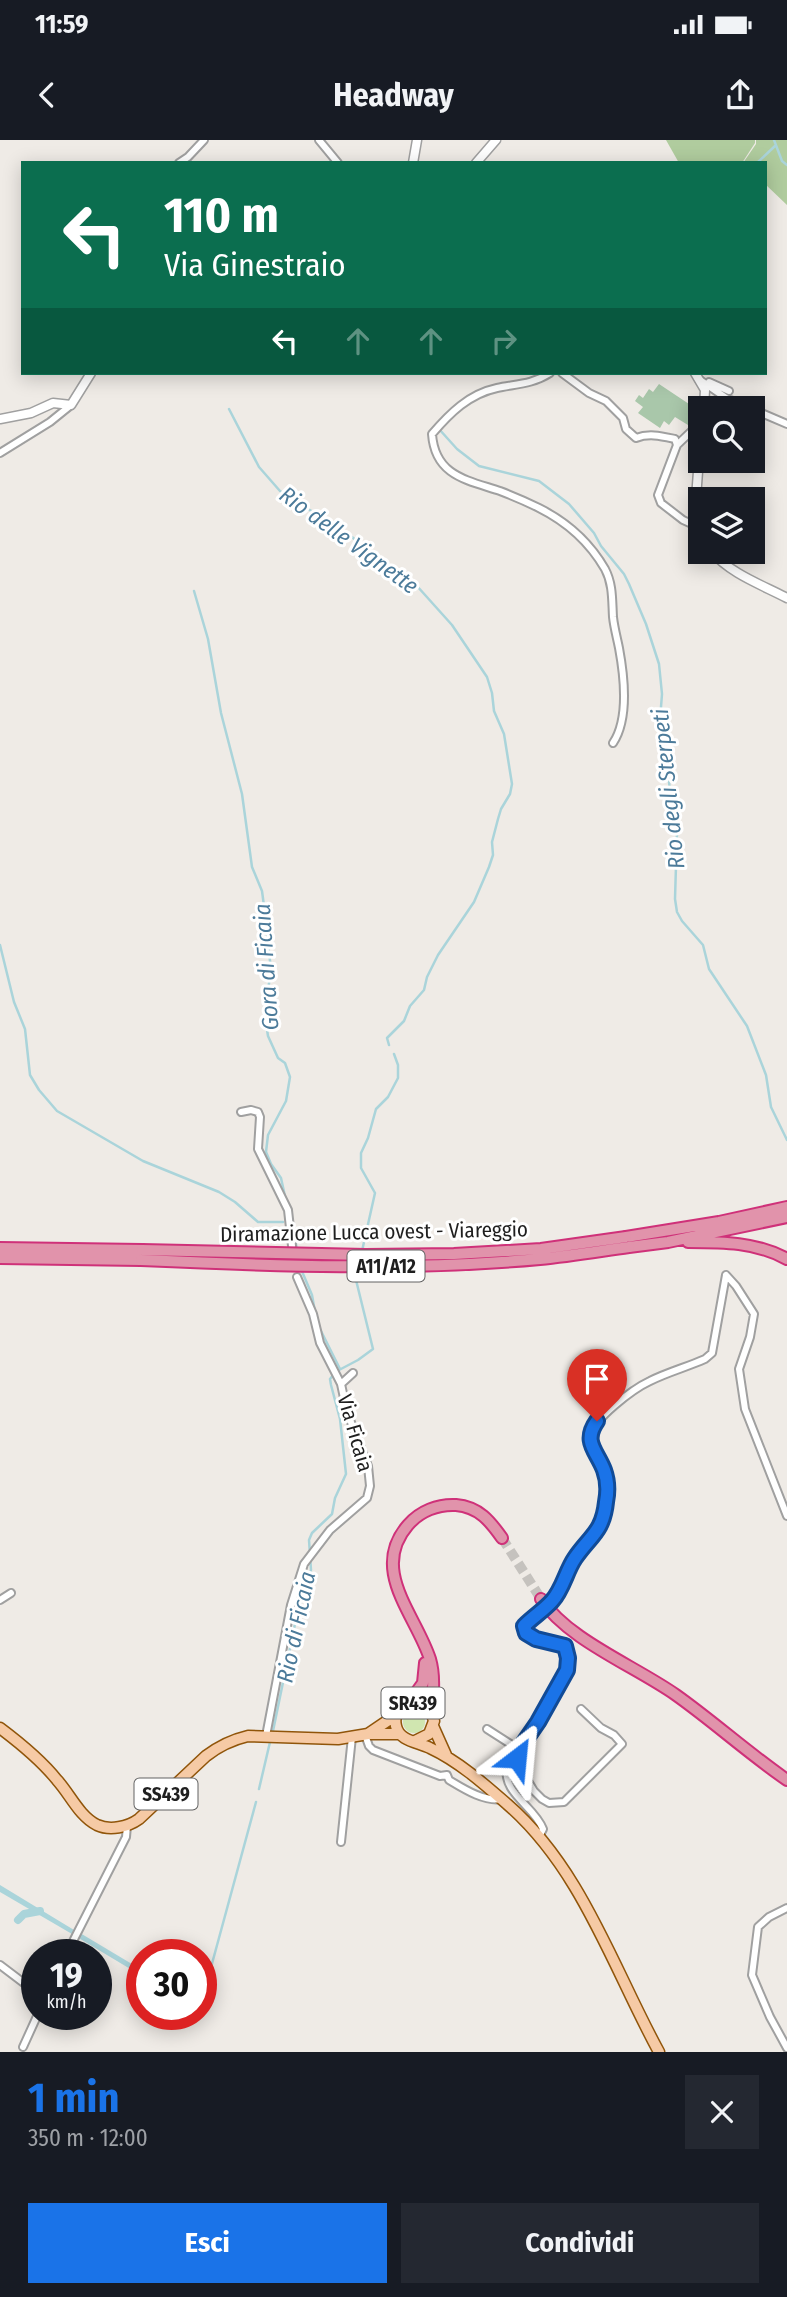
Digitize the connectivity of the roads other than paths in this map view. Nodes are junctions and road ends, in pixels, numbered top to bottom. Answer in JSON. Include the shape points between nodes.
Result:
{"nodes":[{"id":1,"x":204,"y":140,"type":"edge"},
{"id":2,"x":319,"y":140,"type":"edge"},
{"id":3,"x":417,"y":140,"type":"edge"},
{"id":4,"x":496,"y":140,"type":"edge"},
{"id":5,"x":181,"y":161,"type":"edge"},
{"id":6,"x":336,"y":161,"type":"edge"},
{"id":7,"x":413,"y":161,"type":"edge"},
{"id":8,"x":478,"y":161,"type":"edge"},
{"id":9,"x":90,"y":375,"type":"edge"},
{"id":10,"x":547,"y":375,"type":"edge"},
{"id":11,"x":565,"y":375,"type":"edge"},
{"id":12,"x":698,"y":376,"type":"edge"},
{"id":13,"x":729,"y":391,"type":"dead end"},
{"id":14,"x":705,"y":396,"type":"edge"},
{"id":15,"x":723,"y":396,"type":"edge"},
{"id":16,"x":71,"y":405,"type":"junction"},
{"id":17,"x":765,"y":414,"type":"edge"},
{"id":18,"x":0,"y":419,"type":"edge"},
{"id":19,"x":787,"y":424,"type":"edge"},
{"id":20,"x":688,"y":434,"type":"edge"},
{"id":21,"x":677,"y":445,"type":"junction"},
{"id":22,"x":0,"y":453,"type":"edge"},
{"id":23,"x":688,"y":522,"type":"edge"},
{"id":24,"x":724,"y":564,"type":"edge"},
{"id":25,"x":787,"y":598,"type":"edge"},
{"id":26,"x":613,"y":743,"type":"dead end"},
{"id":27,"x":242,"y":1112,"type":"dead end"},
{"id":28,"x":787,"y":1207,"type":"edge"},
{"id":29,"x":787,"y":1217,"type":"edge"},
{"id":30,"x":719,"y":1226,"type":"junction"},
{"id":31,"x":628,"y":1242,"type":"junction"},
{"id":32,"x":668,"y":1242,"type":"junction"},
{"id":33,"x":292,"y":1246,"type":"dead end"},
{"id":34,"x":0,"y":1248,"type":"edge"},
{"id":35,"x":141,"y":1255,"type":"junction"},
{"id":36,"x":0,"y":1258,"type":"edge"},
{"id":37,"x":787,"y":1259,"type":"edge"},
{"id":38,"x":297,"y":1277,"type":"dead end"},
{"id":39,"x":353,"y":1373,"type":"dead end"},
{"id":40,"x":341,"y":1384,"type":"junction"},
{"id":41,"x":787,"y":1516,"type":"edge"},
{"id":42,"x":502,"y":1538,"type":"tunnel mouth"},
{"id":43,"x":11,"y":1593,"type":"dead end"},
{"id":44,"x":541,"y":1599,"type":"tunnel mouth"},
{"id":45,"x":0,"y":1600,"type":"edge"},
{"id":46,"x":424,"y":1646,"type":"junction"},
{"id":47,"x":408,"y":1704,"type":"junction"},
{"id":48,"x":581,"y":1709,"type":"dead end"},
{"id":49,"x":431,"y":1712,"type":"junction"},
{"id":50,"x":397,"y":1715,"type":"junction"},
{"id":51,"x":433,"y":1726,"type":"junction"},
{"id":52,"x":0,"y":1728,"type":"edge"},
{"id":53,"x":487,"y":1729,"type":"dead end"},
{"id":54,"x":400,"y":1734,"type":"junction"},
{"id":55,"x":366,"y":1735,"type":"junction"},
{"id":56,"x":266,"y":1737,"type":"junction"},
{"id":57,"x":352,"y":1737,"type":"junction"},
{"id":58,"x":415,"y":1741,"type":"junction"},
{"id":59,"x":516,"y":1754,"type":"junction"},
{"id":60,"x":451,"y":1759,"type":"junction"},
{"id":61,"x":447,"y":1775,"type":"junction"},
{"id":62,"x":787,"y":1780,"type":"edge"},
{"id":63,"x":502,"y":1799,"type":"junction"},
{"id":64,"x":127,"y":1825,"type":"junction"},
{"id":65,"x":539,"y":1837,"type":"junction"},
{"id":66,"x":341,"y":1843,"type":"dead end"},
{"id":67,"x":787,"y":1908,"type":"edge"},
{"id":68,"x":73,"y":1939,"type":"edge"},
{"id":69,"x":0,"y":1965,"type":"edge"},
{"id":70,"x":21,"y":1981,"type":"edge"},
{"id":71,"x":31,"y":2030,"type":"edge"},
{"id":72,"x":23,"y":2048,"type":"dead end"},
{"id":73,"x":787,"y":2048,"type":"edge"},
{"id":74,"x":659,"y":2052,"type":"edge"}],
"edges":[{"from":1,"to":5,"type":"street"},
{"from":2,"to":6,"type":"street"},
{"from":3,"to":7,"type":"street"},
{"from":4,"to":8,"type":"street"},
{"from":9,"to":16,"type":"street"},
{"from":10,"to":26,"type":"street","via":[[496,388],[462,403],[432,434],[433,447],[442,464],[460,478],[542,509],[576,531],[606,571],[625,686]]},
{"from":11,"to":21,"type":"street","via":[[606,401],[636,438],[659,435],[675,439]]},
{"from":12,"to":13,"type":"street"},
{"from":12,"to":14,"type":"street"},
{"from":12,"to":15,"type":"street"},
{"from":16,"to":18,"type":"street","via":[[53,403]]},
{"from":16,"to":22,"type":"street"},
{"from":17,"to":19,"type":"street"},
{"from":20,"to":21,"type":"street"},
{"from":21,"to":23,"type":"street","via":[[658,495],[660,503]]},
{"from":24,"to":25,"type":"street"},
{"from":27,"to":33,"type":"street","via":[[251,1110],[260,1117],[258,1149],[288,1210]]},
{"from":28,"to":30,"type":"highway","name":"Diramazione Lucca ovest - Viareggio","number":"A11/A12"},
{"from":29,"to":30,"type":"highway","name":"Diramazione Lucca ovest - Viareggio","number":"A11/A12"},
{"from":30,"to":31,"type":"highway","name":"Diramazione Lucca ovest - Viareggio","number":"A11/A12"},
{"from":30,"to":32,"type":"highway","name":"Diramazione Lucca ovest - Viareggio","number":"A11/A12"},
{"from":31,"to":32,"type":"highway","name":"Diramazione Lucca ovest - Viareggio","number":"A11/A12"},
{"from":31,"to":35,"type":"highway","name":"Diramazione Lucca ovest - Viareggio","number":"A11/A12","bridge":true,"via":[[540,1259],[410,1266],[314,1266]]},
{"from":32,"to":37,"type":"highway","via":[[743,1244],[769,1249]]},
{"from":34,"to":35,"type":"highway","name":"Diramazione Lucca ovest - Viareggio","number":"A11/A12"},
{"from":35,"to":36,"type":"highway","name":"Diramazione Lucca ovest - Viareggio","number":"A11/A12"},
{"from":38,"to":40,"type":"street","name":"Via Ficaia","via":[[320,1343]]},
{"from":39,"to":40,"type":"street"},
{"from":40,"to":56,"type":"street","name":"Via Ficaia","via":[[368,1466],[370,1486],[367,1498],[330,1530],[304,1564],[291,1605]]},
{"from":41,"to":59,"type":"street","bridge":true,"via":[[745,1409],[739,1369],[754,1314],[726,1275],[712,1353],[649,1381],[591,1429],[594,1454],[608,1484],[606,1505],[599,1531],[576,1556],[553,1600],[524,1626],[536,1639],[565,1646],[568,1658],[567,1670]]},
{"from":42,"to":46,"type":"highway","via":[[481,1513],[454,1505],[429,1510],[405,1528],[394,1553],[395,1580]]},
{"from":43,"to":45,"type":"street"},
{"from":44,"to":62,"type":"highway","via":[[575,1632],[676,1695]]},
{"from":46,"to":47,"type":"highway","via":[[423,1683]]},
{"from":46,"to":49,"type":"highway","via":[[432,1667]]},
{"from":47,"to":49,"type":"main road","number":"SR439","via":[[421,1704]]},
{"from":47,"to":50,"type":"main road","number":"SR439"},
{"from":48,"to":59,"type":"street","via":[[622,1744],[564,1802],[550,1803],[534,1791]]},
{"from":49,"to":51,"type":"main road","number":"SR439"},
{"from":50,"to":54,"type":"main road","number":"SR439"},
{"from":50,"to":55,"type":"main road","number":"SR439"},
{"from":51,"to":58,"type":"main road","number":"SR439","via":[[427,1737]]},
{"from":51,"to":60,"type":"main road","number":"SR439"},
{"from":52,"to":64,"type":"main road","number":"SS439","via":[[56,1778],[93,1823]]},
{"from":53,"to":59,"type":"street","via":[[512,1745]]},
{"from":54,"to":55,"type":"main road","number":"SS439"},
{"from":54,"to":58,"type":"main road","number":"SR439"},
{"from":55,"to":57,"type":"main road","number":"SS439"},
{"from":55,"to":61,"type":"street","via":[[373,1750]]},
{"from":56,"to":57,"type":"main road","number":"SS439"},
{"from":56,"to":64,"type":"main road","number":"SS439","via":[[241,1738],[217,1747],[150,1810]]},
{"from":57,"to":66,"type":"street"},
{"from":58,"to":60,"type":"main road"},
{"from":59,"to":65,"type":"street","via":[[506,1774],[510,1787],[538,1817],[543,1829]]},
{"from":60,"to":61,"type":"street"},
{"from":60,"to":63,"type":"main road"},
{"from":61,"to":63,"type":"street","via":[[462,1788],[494,1801]]},
{"from":63,"to":65,"type":"main road"},
{"from":64,"to":68,"type":"street","via":[[126,1837]]},
{"from":65,"to":74,"type":"main road","via":[[595,1921]]},
{"from":67,"to":73,"type":"street","via":[[758,1927],[752,1975]]},
{"from":69,"to":70,"type":"street"},
{"from":71,"to":72,"type":"street"}]}
